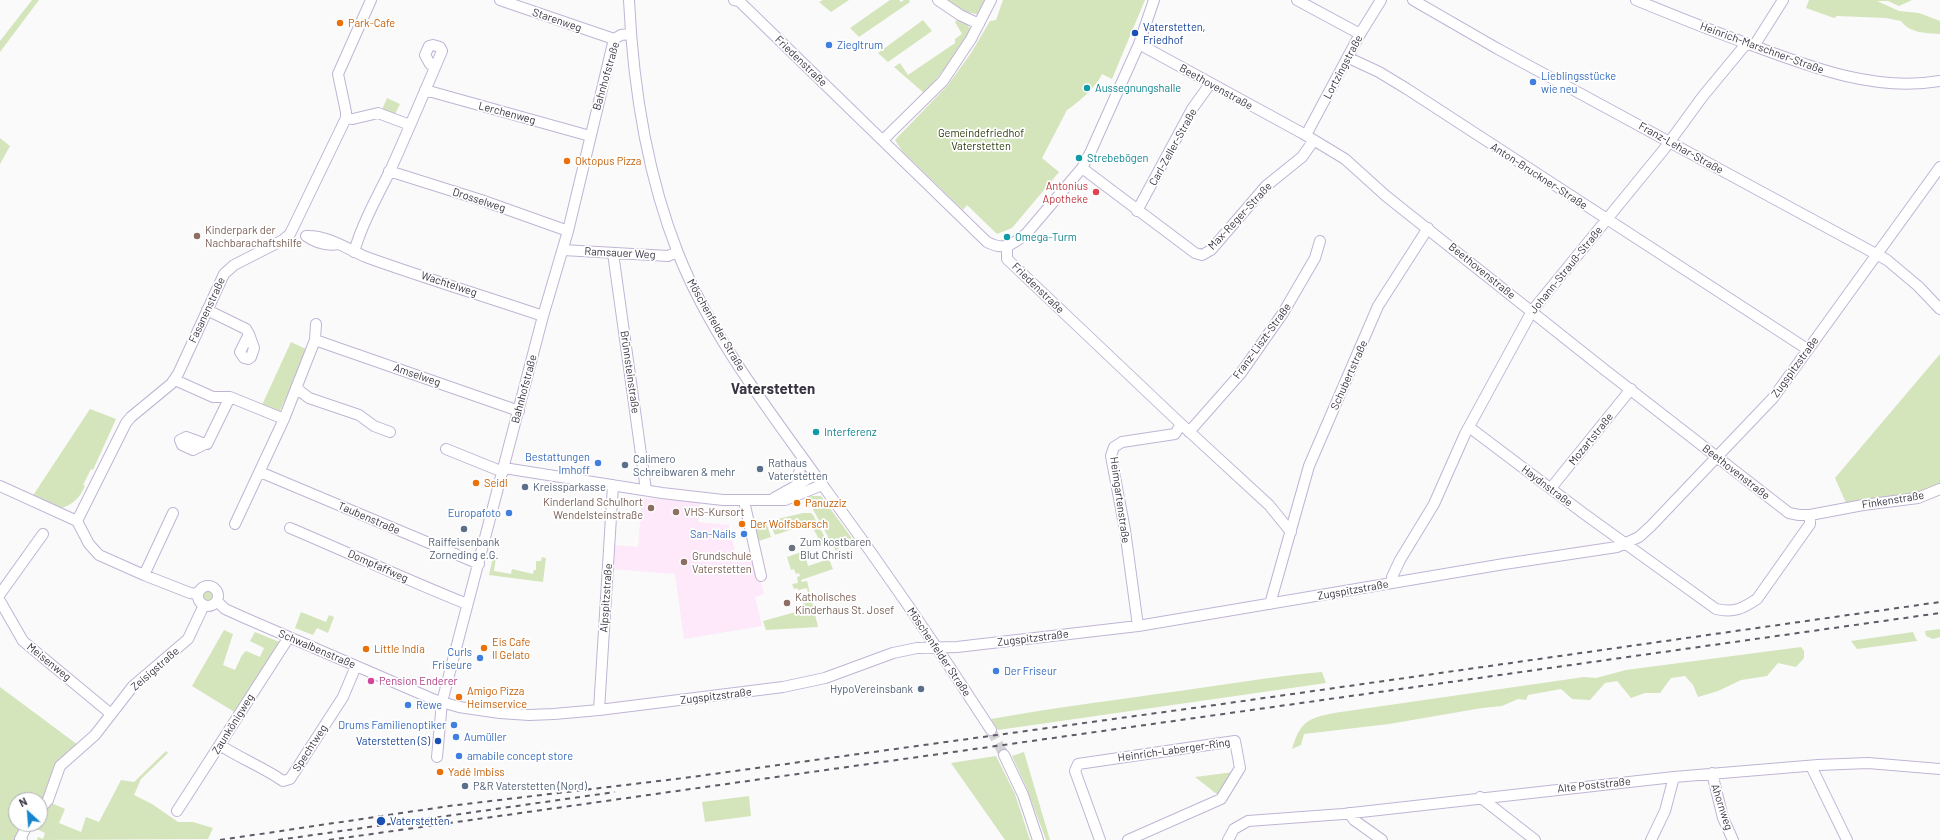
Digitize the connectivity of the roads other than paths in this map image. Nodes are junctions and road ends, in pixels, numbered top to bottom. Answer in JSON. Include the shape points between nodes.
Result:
{"nodes":[{"id":1,"x":371,"y":0,"type":"edge"},
{"id":2,"x":500,"y":0,"type":"edge"},
{"id":3,"x":629,"y":0,"type":"edge"},
{"id":4,"x":734,"y":0,"type":"edge"},
{"id":5,"x":938,"y":0,"type":"edge"},
{"id":6,"x":991,"y":0,"type":"edge"},
{"id":7,"x":1154,"y":0,"type":"edge"},
{"id":8,"x":1297,"y":0,"type":"edge"},
{"id":9,"x":1381,"y":0,"type":"edge"},
{"id":10,"x":1413,"y":0,"type":"edge"},
{"id":11,"x":1636,"y":0,"type":"edge"},
{"id":12,"x":1783,"y":0,"type":"edge"},
{"id":13,"x":979,"y":24,"type":"junction"},
{"id":14,"x":1360,"y":34,"type":"junction"},
{"id":15,"x":630,"y":38,"type":"junction"},
{"id":16,"x":614,"y":39,"type":"junction"},
{"id":17,"x":1139,"y":44,"type":"junction"},
{"id":18,"x":1750,"y":45,"type":"junction"},
{"id":19,"x":1349,"y":58,"type":"junction"},
{"id":20,"x":436,"y":66,"type":"dead end"},
{"id":21,"x":1940,"y":81,"type":"edge"},
{"id":22,"x":1210,"y":84,"type":"junction"},
{"id":23,"x":425,"y":90,"type":"junction"},
{"id":24,"x":346,"y":118,"type":"junction"},
{"id":25,"x":410,"y":125,"type":"junction"},
{"id":26,"x":590,"y":136,"type":"junction"},
{"id":27,"x":1310,"y":137,"type":"junction"},
{"id":28,"x":883,"y":140,"type":"junction"},
{"id":29,"x":1670,"y":141,"type":"junction"},
{"id":30,"x":1940,"y":167,"type":"edge"},
{"id":31,"x":1082,"y":168,"type":"junction"},
{"id":32,"x":389,"y":171,"type":"junction"},
{"id":33,"x":1138,"y":211,"type":"junction"},
{"id":34,"x":1606,"y":220,"type":"junction"},
{"id":35,"x":1428,"y":228,"type":"junction"},
{"id":36,"x":568,"y":231,"type":"junction"},
{"id":37,"x":290,"y":234,"type":"junction"},
{"id":38,"x":1320,"y":241,"type":"dead end"},
{"id":39,"x":1007,"y":246,"type":"junction"},
{"id":40,"x":562,"y":250,"type":"junction"},
{"id":41,"x":354,"y":252,"type":"junction"},
{"id":42,"x":678,"y":252,"type":"junction"},
{"id":43,"x":613,"y":253,"type":"junction"},
{"id":44,"x":1876,"y":254,"type":"junction"},
{"id":45,"x":1940,"y":309,"type":"edge"},
{"id":46,"x":207,"y":310,"type":"junction"},
{"id":47,"x":1532,"y":311,"type":"junction"},
{"id":48,"x":543,"y":316,"type":"junction"},
{"id":49,"x":316,"y":324,"type":"dead end"},
{"id":50,"x":249,"y":334,"type":"dead end"},
{"id":51,"x":315,"y":340,"type":"junction"},
{"id":52,"x":1807,"y":349,"type":"junction"},
{"id":53,"x":175,"y":380,"type":"junction"},
{"id":54,"x":296,"y":388,"type":"junction"},
{"id":55,"x":1631,"y":389,"type":"junction"},
{"id":56,"x":230,"y":397,"type":"junction"},
{"id":57,"x":519,"y":411,"type":"junction"},
{"id":58,"x":284,"y":419,"type":"junction"},
{"id":59,"x":1180,"y":424,"type":"junction"},
{"id":60,"x":1469,"y":427,"type":"junction"},
{"id":61,"x":390,"y":432,"type":"dead end"},
{"id":62,"x":1189,"y":432,"type":"junction"},
{"id":63,"x":205,"y":444,"type":"dead end"},
{"id":64,"x":446,"y":449,"type":"dead end"},
{"id":65,"x":802,"y":457,"type":"junction"},
{"id":66,"x":1717,"y":457,"type":"junction"},
{"id":67,"x":503,"y":470,"type":"junction"},
{"id":68,"x":260,"y":472,"type":"junction"},
{"id":69,"x":815,"y":475,"type":"junction"},
{"id":70,"x":797,"y":484,"type":"junction"},
{"id":71,"x":613,"y":485,"type":"junction"},
{"id":72,"x":822,"y":485,"type":"junction"},
{"id":73,"x":0,"y":486,"type":"edge"},
{"id":74,"x":1551,"y":488,"type":"junction"},
{"id":75,"x":1940,"y":489,"type":"edge"},
{"id":76,"x":646,"y":490,"type":"junction"},
{"id":77,"x":771,"y":500,"type":"junction"},
{"id":78,"x":744,"y":501,"type":"junction"},
{"id":79,"x":1844,"y":508,"type":"joint"},
{"id":80,"x":173,"y":513,"type":"dead end"},
{"id":81,"x":1810,"y":515,"type":"junction"},
{"id":82,"x":77,"y":521,"type":"junction"},
{"id":83,"x":235,"y":524,"type":"dead end"},
{"id":84,"x":290,"y":528,"type":"dead end"},
{"id":85,"x":1290,"y":532,"type":"junction"},
{"id":86,"x":43,"y":534,"type":"dead end"},
{"id":87,"x":1626,"y":544,"type":"junction"},
{"id":88,"x":479,"y":564,"type":"junction"},
{"id":89,"x":144,"y":575,"type":"junction"},
{"id":90,"x":762,"y":576,"type":"dead end"},
{"id":91,"x":1392,"y":583,"type":"junction"},
{"id":92,"x":0,"y":594,"type":"edge"},
{"id":93,"x":198,"y":594,"type":"junction"},
{"id":94,"x":216,"y":601,"type":"junction"},
{"id":95,"x":467,"y":604,"type":"junction"},
{"id":96,"x":1270,"y":604,"type":"junction"},
{"id":97,"x":204,"y":605,"type":"junction"},
{"id":98,"x":1,"y":606,"type":"edge"},
{"id":99,"x":1138,"y":626,"type":"junction"},
{"id":100,"x":288,"y":637,"type":"junction"},
{"id":101,"x":937,"y":647,"type":"junction"},
{"id":102,"x":356,"y":666,"type":"junction"},
{"id":103,"x":442,"y":702,"type":"junction"},
{"id":104,"x":599,"y":710,"type":"junction"},
{"id":105,"x":111,"y":714,"type":"junction"},
{"id":106,"x":991,"y":730,"type":"tunnel mouth"},
{"id":107,"x":220,"y":745,"type":"junction"},
{"id":108,"x":1004,"y":755,"type":"tunnel mouth"},
{"id":109,"x":437,"y":757,"type":"dead end"},
{"id":110,"x":1811,"y":766,"type":"junction"},
{"id":111,"x":1940,"y":769,"type":"edge"},
{"id":112,"x":1712,"y":773,"type":"junction"},
{"id":113,"x":1674,"y":777,"type":"junction"},
{"id":114,"x":1480,"y":797,"type":"junction"},
{"id":115,"x":48,"y":800,"type":"edge"},
{"id":116,"x":177,"y":811,"type":"dead end"},
{"id":117,"x":1349,"y":813,"type":"junction"},
{"id":118,"x":24,"y":832,"type":"edge"},
{"id":119,"x":22,"y":840,"type":"edge"},
{"id":120,"x":1038,"y":840,"type":"edge"},
{"id":121,"x":1100,"y":840,"type":"edge"},
{"id":122,"x":1128,"y":840,"type":"edge"},
{"id":123,"x":1228,"y":840,"type":"edge"},
{"id":124,"x":1382,"y":840,"type":"edge"},
{"id":125,"x":1535,"y":840,"type":"edge"},
{"id":126,"x":1651,"y":840,"type":"edge"},
{"id":127,"x":1733,"y":840,"type":"edge"},
{"id":128,"x":1847,"y":840,"type":"edge"}],
"edges":[{"from":1,"to":24,"type":"street","via":[[338,74]]},
{"from":2,"to":16,"type":"street","name":"Starenweg"},
{"from":3,"to":15,"type":"street","name":"Möschenfelder Straße"},
{"from":4,"to":28,"type":"street","name":"Friedenstraße","via":[[739,1]]},
{"from":5,"to":13,"type":"street"},
{"from":6,"to":13,"type":"street"},
{"from":7,"to":17,"type":"street"},
{"from":8,"to":14,"type":"street"},
{"from":9,"to":14,"type":"street","name":"Lortzingstraße"},
{"from":10,"to":29,"type":"street","name":"Franz-Lehar-Straße","via":[[1498,49]]},
{"from":11,"to":18,"type":"street","name":"Heinrich-Marschner-Straße"},
{"from":12,"to":18,"type":"street","name":"Johann-Strauß-Straße"},
{"from":13,"to":28,"type":"street","via":[[943,81]]},
{"from":14,"to":19,"type":"street","name":"Lortzingstraße"},
{"from":15,"to":16,"type":"street","name":"Bahnhofstraße","via":[[621,35]]},
{"from":15,"to":42,"type":"street","name":"Möschenfelder Straße","via":[[635,90],[647,147],[662,207]]},
{"from":16,"to":26,"type":"street","name":"Bahnhofstraße"},
{"from":17,"to":22,"type":"street","name":"Beethovenstraße"},
{"from":17,"to":31,"type":"street"},
{"from":18,"to":21,"type":"street","name":"Heinrich-Marschner-Straße","via":[[1831,73],[1870,81],[1911,84]]},
{"from":18,"to":29,"type":"street","name":"Johann-Strauß-Straße","via":[[1703,96]]},
{"from":19,"to":27,"type":"street","name":"Lortzingstraße"},
{"from":19,"to":34,"type":"street","name":"Anton-Bruckner-Straße","via":[[1407,89]]},
{"from":20,"to":23,"type":"street"},
{"from":22,"to":27,"type":"street","name":"Beethovenstraße"},
{"from":22,"to":33,"type":"street","name":"Carl-Zeller-Straße","via":[[1192,109]]},
{"from":23,"to":25,"type":"street"},
{"from":23,"to":26,"type":"street","name":"Lerchenweg"},
{"from":24,"to":25,"type":"street","via":[[353,119],[378,113]]},
{"from":24,"to":37,"type":"street","name":"Fasanenstraße"},
{"from":25,"to":32,"type":"street"},
{"from":26,"to":36,"type":"street","name":"Bahnhofstraße"},
{"from":27,"to":33,"type":"street","name":"Max-Reger-Straße","via":[[1302,157],[1266,186],[1211,250],[1202,254],[1195,253]]},
{"from":27,"to":35,"type":"street","name":"Beethovenstraße","via":[[1345,159],[1386,196]]},
{"from":28,"to":39,"type":"street","name":"Friedenstraße","via":[[988,242],[996,247]]},
{"from":29,"to":34,"type":"street","name":"Johann-Strauß-Straße"},
{"from":29,"to":44,"type":"street","name":"Franz-Lehar-Straße"},
{"from":30,"to":44,"type":"street","name":"Zugspitzstraße"},
{"from":31,"to":33,"type":"street","name":"Max-Reger-Straße"},
{"from":31,"to":39,"type":"street","via":[[1026,234]]},
{"from":32,"to":36,"type":"street","name":"Drosselweg"},
{"from":32,"to":41,"type":"street"},
{"from":34,"to":47,"type":"street","name":"Johann-Strauß-Straße"},
{"from":34,"to":52,"type":"street","name":"Anton-Bruckner-Straße"},
{"from":35,"to":47,"type":"street","name":"Beethovenstraße"},
{"from":35,"to":85,"type":"street","name":"Schubertstraße","via":[[1374,316],[1309,466]]},
{"from":36,"to":40,"type":"street","name":"Bahnhofstraße"},
{"from":37,"to":41,"type":"street","name":"Wachtelweg","via":[[313,235]]},
{"from":37,"to":46,"type":"street","name":"Fasanenstraße","via":[[284,240],[230,268],[224,274]]},
{"from":38,"to":62,"type":"street","name":"Franz-Liszt-Straße","via":[[1315,258],[1283,313],[1240,373]]},
{"from":39,"to":59,"type":"street","name":"Friedenstraße","via":[[1007,259]]},
{"from":40,"to":43,"type":"street","name":"Ramsauer Weg"},
{"from":40,"to":48,"type":"street","name":"Bahnhofstraße"},
{"from":41,"to":48,"type":"street","name":"Wachtelweg"},
{"from":42,"to":43,"type":"street","name":"Ramsauer Weg","via":[[668,256]]},
{"from":42,"to":65,"type":"street","name":"Möschenfelder Straße","via":[[722,340]]},
{"from":43,"to":76,"type":"street","name":"Brünnsteinstraße"},
{"from":44,"to":45,"type":"street","name":"Franz-Lehar-Straße","via":[[1918,286]]},
{"from":44,"to":52,"type":"street","name":"Zugspitzstraße"},
{"from":46,"to":50,"type":"street","via":[[242,326]]},
{"from":46,"to":53,"type":"street","name":"Fasanenstraße"},
{"from":47,"to":55,"type":"street","name":"Beethovenstraße"},
{"from":47,"to":60,"type":"street","name":"Johann-Strauß-Straße"},
{"from":48,"to":57,"type":"street","name":"Bahnhofstraße"},
{"from":49,"to":51,"type":"street"},
{"from":51,"to":54,"type":"street"},
{"from":51,"to":57,"type":"street","name":"Amselweg"},
{"from":52,"to":66,"type":"street","name":"Zugspitzstraße","via":[[1773,398]]},
{"from":53,"to":56,"type":"street","via":[[213,397]]},
{"from":53,"to":82,"type":"street","name":"Fasanenstraße","via":[[126,423]]},
{"from":54,"to":58,"type":"street"},
{"from":54,"to":61,"type":"street","via":[[308,398],[359,415],[374,426]]},
{"from":55,"to":66,"type":"street","name":"Beethovenstraße"},
{"from":55,"to":74,"type":"street","name":"Mozartstraße"},
{"from":56,"to":58,"type":"street"},
{"from":56,"to":63,"type":"street"},
{"from":57,"to":67,"type":"street","name":"Bahnhofstraße"},
{"from":58,"to":68,"type":"street"},
{"from":59,"to":62,"type":"street","name":"Friedenstraße"},
{"from":59,"to":99,"type":"street","name":"Heimgartenstraße","via":[[1175,434],[1122,442],[1114,447],[1111,456]]},
{"from":60,"to":74,"type":"street","name":"Haydnstraße"},
{"from":60,"to":91,"type":"street","name":"Johann-Strauß-Straße","via":[[1434,504],[1400,560]]},
{"from":62,"to":85,"type":"street","name":"Friedenstraße","via":[[1269,505]]},
{"from":64,"to":67,"type":"street"},
{"from":65,"to":69,"type":"street","name":"Möschenfelder Straße"},
{"from":65,"to":70,"type":"street"},
{"from":66,"to":81,"type":"street","name":"Beethovenstraße","via":[[1789,513]]},
{"from":66,"to":87,"type":"street","name":"Zugspitzstraße","via":[[1651,526]]},
{"from":67,"to":71,"type":"street"},
{"from":67,"to":88,"type":"street","name":"Bahnhofstraße"},
{"from":68,"to":83,"type":"street"},
{"from":68,"to":88,"type":"street","name":"Taubenstraße"},
{"from":69,"to":70,"type":"street"},
{"from":69,"to":72,"type":"street","name":"Möschenfelder Straße"},
{"from":70,"to":77,"type":"street"},
{"from":71,"to":76,"type":"street"},
{"from":71,"to":104,"type":"street","name":"Alpspitzstraße"},
{"from":72,"to":77,"type":"street","via":[[785,500]]},
{"from":72,"to":101,"type":"street","name":"Möschenfelder Straße"},
{"from":73,"to":82,"type":"street"},
{"from":74,"to":87,"type":"street","name":"Haydnstraße"},
{"from":75,"to":79,"type":"street","name":"Finkenstraße","via":[[1918,498]]},
{"from":76,"to":78,"type":"street","via":[[699,498]]},
{"from":77,"to":78,"type":"street"},
{"from":78,"to":90,"type":"street"},
{"from":79,"to":81,"type":"street","name":"Beethovenstraße"},
{"from":80,"to":89,"type":"street"},
{"from":81,"to":87,"type":"street","via":[[1810,524],[1757,599],[1744,608],[1729,612],[1716,609]]},
{"from":82,"to":89,"type":"street","via":[[89,544],[99,554]]},
{"from":84,"to":95,"type":"street","name":"Dompfaffweg"},
{"from":85,"to":96,"type":"street"},
{"from":86,"to":92,"type":"street"},
{"from":87,"to":91,"type":"street","name":"Zugspitzstraße"},
{"from":88,"to":95,"type":"street","name":"Bahnhofstraße"},
{"from":89,"to":93,"type":"street"},
{"from":91,"to":96,"type":"street","name":"Zugspitzstraße"},
{"from":93,"to":94,"type":"street","via":[[202,587],[212,586],[218,594]]},
{"from":93,"to":97,"type":"street","via":[[200,602]]},
{"from":94,"to":97,"type":"street","via":[[211,605]]},
{"from":94,"to":100,"type":"street","name":"Schwalbenstraße","via":[[228,610]]},
{"from":95,"to":103,"type":"street","name":"Bahnhofstraße"},
{"from":96,"to":99,"type":"street","name":"Zugspitzstraße"},
{"from":97,"to":105,"type":"street","name":"Zeisigstraße","via":[[188,639],[133,686]]},
{"from":98,"to":105,"type":"street","name":"Meisenweg","via":[[23,641]]},
{"from":99,"to":101,"type":"street","name":"Zugspitzstraße"},
{"from":100,"to":102,"type":"street","name":"Schwalbenstraße"},
{"from":100,"to":107,"type":"street","name":"Zaunkönigweg"},
{"from":101,"to":104,"type":"street","name":"Zugspitzstraße","via":[[893,653],[825,678],[786,686]]},
{"from":101,"to":106,"type":"street","name":"Möschenfelder Straße"},
{"from":102,"to":103,"type":"street","name":"Schwalbenstraße"},
{"from":102,"to":107,"type":"street","name":"Spechtweg","via":[[343,696],[290,779],[283,781]]},
{"from":103,"to":104,"type":"street","name":"Zugspitzstraße","via":[[459,707],[529,715]]},
{"from":103,"to":109,"type":"street","name":"Bahnhofstraße"},
{"from":105,"to":115,"type":"street","name":"Zeisigstraße","via":[[95,735],[58,769]]},
{"from":107,"to":116,"type":"street","name":"Zaunkönigweg"},
{"from":108,"to":120,"type":"street","via":[[1023,795]]},
{"from":110,"to":111,"type":"street","name":"Alte Poststraße","via":[[1868,763]]},
{"from":110,"to":112,"type":"street","name":"Alte Poststraße"},
{"from":110,"to":128,"type":"street"},
{"from":112,"to":113,"type":"street","name":"Alte Poststraße"},
{"from":112,"to":127,"type":"street","name":"Ahornweg","via":[[1723,818]]},
{"from":113,"to":114,"type":"street","name":"Alte Poststraße"},
{"from":113,"to":126,"type":"street","via":[[1665,811]]},
{"from":114,"to":117,"type":"street","name":"Alte Poststraße"},
{"from":114,"to":125,"type":"street"},
{"from":117,"to":123,"type":"street","name":"Alte Poststraße","via":[[1248,821],[1234,829]]},
{"from":117,"to":124,"type":"street","via":[[1354,820]]},
{"from":118,"to":119,"type":"street","via":[[20,839]]},
{"from":121,"to":122,"type":"street","name":"Heinrich-Laberger-Ring","via":[[1075,771],[1078,764],[1235,741],[1240,768],[1221,799]]}]}
